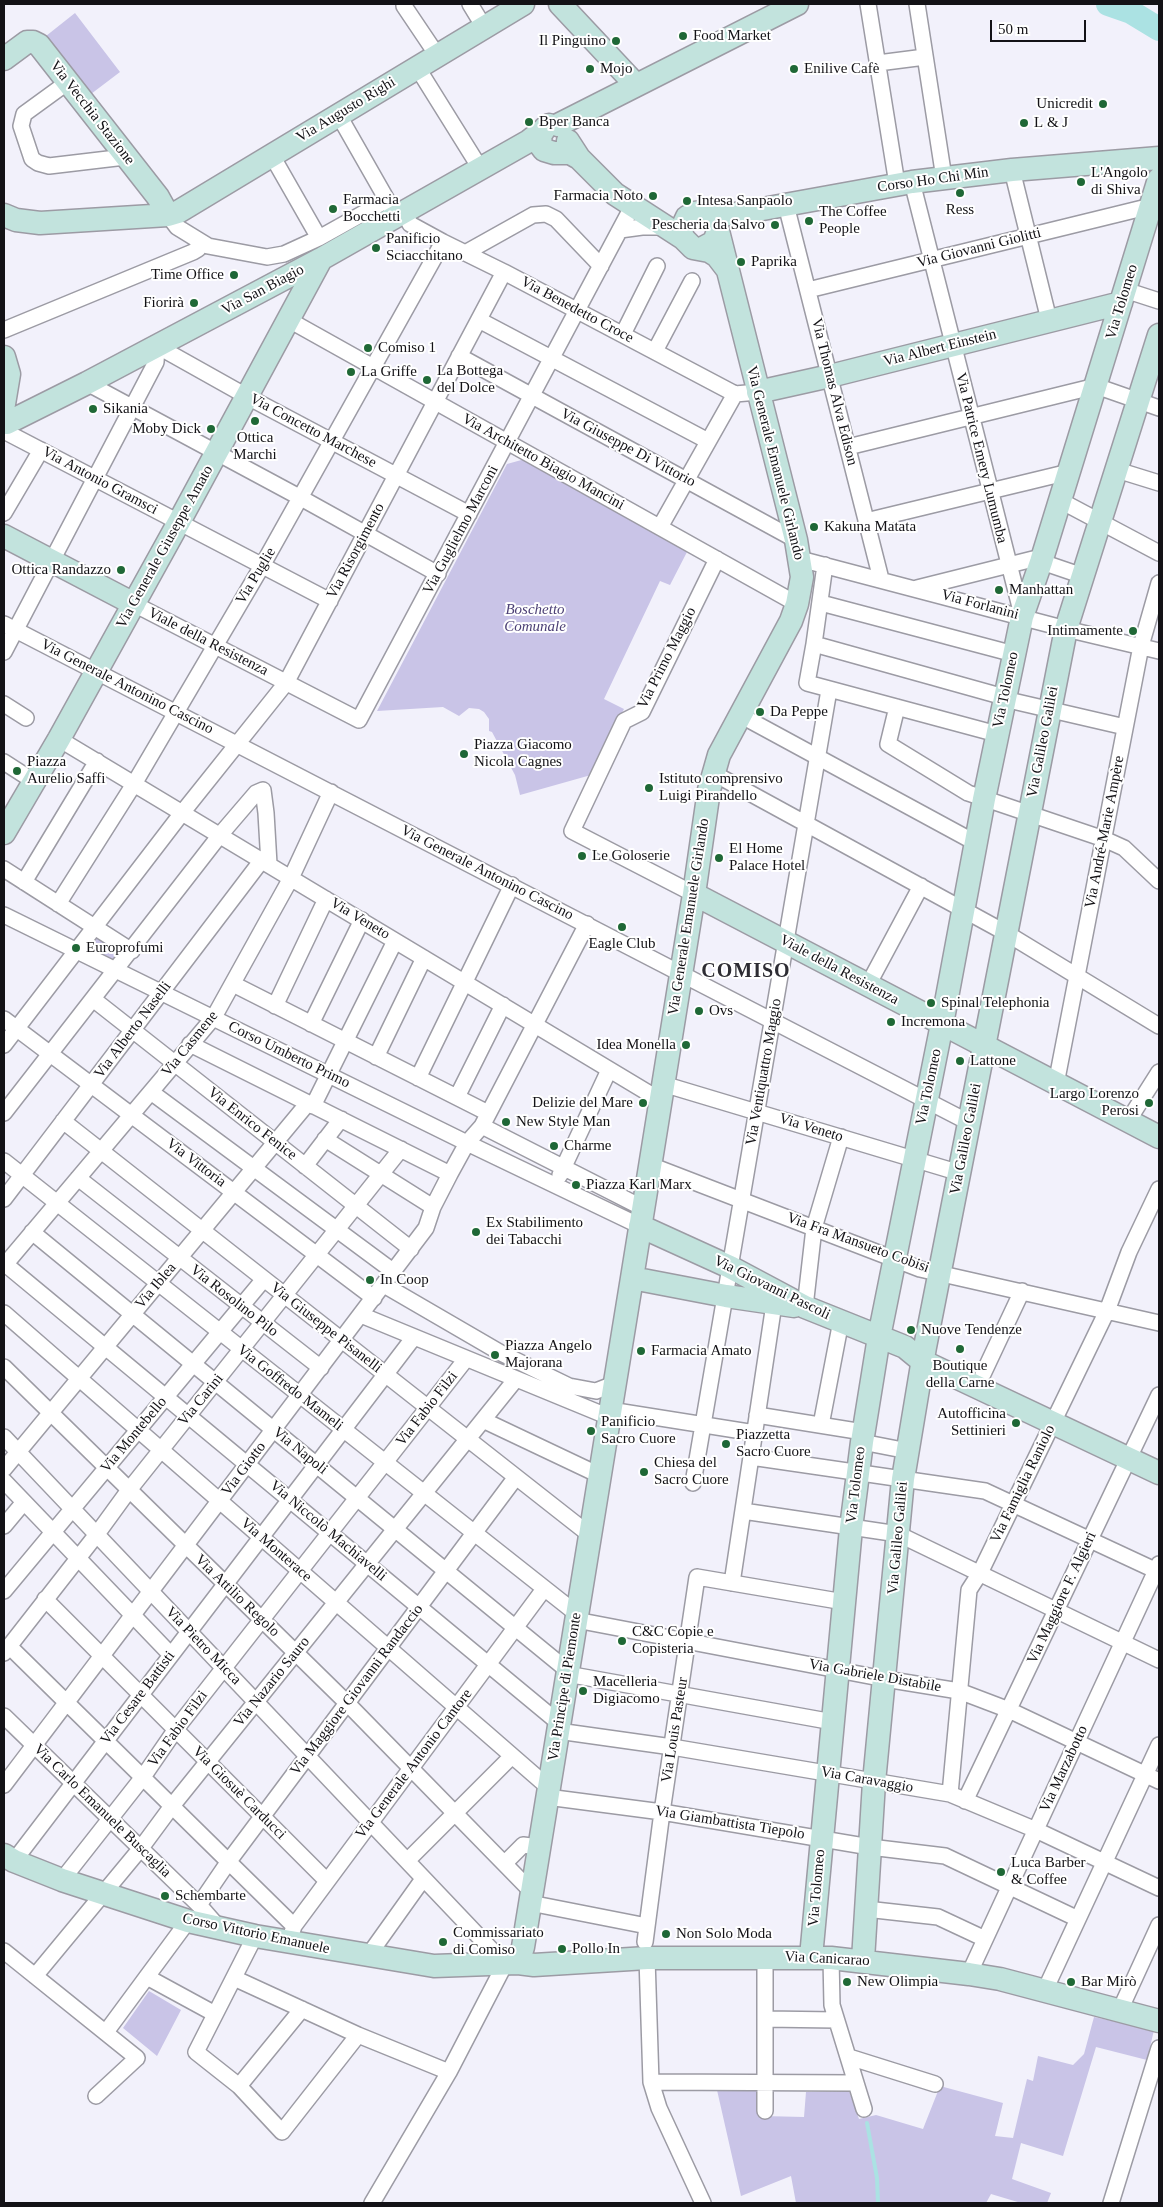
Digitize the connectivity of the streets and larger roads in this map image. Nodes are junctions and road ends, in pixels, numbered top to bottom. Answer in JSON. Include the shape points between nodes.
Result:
{"nodes":[{"id":1,"x":470,"y":4,"type":"edge"},
{"id":2,"x":523,"y":4,"type":"edge"},
{"id":3,"x":560,"y":4,"type":"edge"},
{"id":4,"x":797,"y":4,"type":"edge"},
{"id":5,"x":868,"y":4,"type":"edge"},
{"id":6,"x":917,"y":4,"type":"edge"},
{"id":7,"x":404,"y":6,"type":"dead end"},
{"id":8,"x":484,"y":27,"type":"junction"},
{"id":9,"x":437,"y":55,"type":"junction"},
{"id":10,"x":926,"y":56,"type":"junction"},
{"id":11,"x":4,"y":59,"type":"edge"},
{"id":12,"x":878,"y":63,"type":"junction"},
{"id":13,"x":417,"y":67,"type":"junction"},
{"id":14,"x":68,"y":82,"type":"junction"},
{"id":15,"x":636,"y":86,"type":"junction"},
{"id":16,"x":338,"y":114,"type":"junction"},
{"id":17,"x":562,"y":139,"type":"junction"},
{"id":18,"x":271,"y":154,"type":"junction"},
{"id":19,"x":126,"y":157,"type":"junction"},
{"id":20,"x":1159,"y":158,"type":"edge"},
{"id":21,"x":480,"y":168,"type":"junction"},
{"id":22,"x":1012,"y":170,"type":"junction"},
{"id":23,"x":944,"y":178,"type":"junction"},
{"id":24,"x":1159,"y":179,"type":"edge"},
{"id":25,"x":904,"y":183,"type":"junction"},
{"id":26,"x":786,"y":204,"type":"junction"},
{"id":27,"x":1151,"y":206,"type":"junction"},
{"id":28,"x":632,"y":207,"type":"junction"},
{"id":29,"x":395,"y":209,"type":"junction"},
{"id":30,"x":4,"y":215,"type":"edge"},
{"id":31,"x":168,"y":215,"type":"junction"},
{"id":32,"x":689,"y":228,"type":"junction"},
{"id":33,"x":620,"y":230,"type":"junction"},
{"id":34,"x":1028,"y":236,"type":"junction"},
{"id":35,"x":198,"y":241,"type":"junction"},
{"id":36,"x":443,"y":242,"type":"junction"},
{"id":37,"x":320,"y":248,"type":"junction"},
{"id":38,"x":465,"y":253,"type":"junction"},
{"id":39,"x":932,"y":259,"type":"junction"},
{"id":40,"x":601,"y":266,"type":"junction"},
{"id":41,"x":657,"y":266,"type":"dead end"},
{"id":42,"x":504,"y":272,"type":"junction"},
{"id":43,"x":692,"y":281,"type":"dead end"},
{"id":44,"x":273,"y":285,"type":"junction"},
{"id":45,"x":808,"y":290,"type":"junction"},
{"id":46,"x":1123,"y":296,"type":"junction"},
{"id":47,"x":1159,"y":301,"type":"edge"},
{"id":48,"x":577,"y":310,"type":"junction"},
{"id":49,"x":290,"y":316,"type":"junction"},
{"id":50,"x":479,"y":320,"type":"junction"},
{"id":51,"x":1049,"y":320,"type":"junction"},
{"id":52,"x":4,"y":330,"type":"edge"},
{"id":53,"x":623,"y":334,"type":"junction"},
{"id":54,"x":1159,"y":334,"type":"edge"},
{"id":55,"x":953,"y":345,"type":"junction"},
{"id":56,"x":157,"y":346,"type":"junction"},
{"id":57,"x":655,"y":351,"type":"junction"},
{"id":58,"x":460,"y":356,"type":"junction"},
{"id":59,"x":4,"y":357,"type":"edge"},
{"id":60,"x":552,"y":358,"type":"junction"},
{"id":61,"x":373,"y":368,"type":"junction"},
{"id":62,"x":830,"y":376,"type":"junction"},
{"id":63,"x":87,"y":383,"type":"junction"},
{"id":64,"x":1096,"y":386,"type":"junction"},
{"id":65,"x":758,"y":392,"type":"junction"},
{"id":66,"x":735,"y":394,"type":"junction"},
{"id":67,"x":532,"y":396,"type":"junction"},
{"id":68,"x":248,"y":397,"type":"junction"},
{"id":69,"x":436,"y":402,"type":"junction"},
{"id":70,"x":1149,"y":405,"type":"edge"},
{"id":71,"x":132,"y":408,"type":"junction"},
{"id":72,"x":971,"y":417,"type":"junction"},
{"id":73,"x":4,"y":420,"type":"edge"},
{"id":74,"x":708,"y":441,"type":"junction"},
{"id":75,"x":332,"y":442,"type":"junction"},
{"id":76,"x":507,"y":442,"type":"junction"},
{"id":77,"x":848,"y":447,"type":"junction"},
{"id":78,"x":41,"y":450,"type":"junction"},
{"id":79,"x":217,"y":454,"type":"junction"},
{"id":80,"x":1117,"y":470,"type":"junction"},
{"id":81,"x":1069,"y":472,"type":"junction"},
{"id":82,"x":396,"y":476,"type":"junction"},
{"id":83,"x":96,"y":479,"type":"junction"},
{"id":84,"x":686,"y":480,"type":"junction"},
{"id":85,"x":1159,"y":483,"type":"edge"},
{"id":86,"x":990,"y":491,"type":"junction"},
{"id":87,"x":301,"y":498,"type":"junction"},
{"id":88,"x":1060,"y":500,"type":"junction"},
{"id":89,"x":4,"y":513,"type":"edge"},
{"id":90,"x":469,"y":514,"type":"junction"},
{"id":91,"x":866,"y":521,"type":"junction"},
{"id":92,"x":179,"y":522,"type":"junction"},
{"id":93,"x":1101,"y":522,"type":"junction"},
{"id":94,"x":660,"y":527,"type":"junction"},
{"id":95,"x":365,"y":534,"type":"junction"},
{"id":96,"x":4,"y":536,"type":"edge"},
{"id":97,"x":798,"y":549,"type":"junction"},
{"id":98,"x":1159,"y":553,"type":"edge"},
{"id":99,"x":717,"y":559,"type":"junction"},
{"id":100,"x":53,"y":562,"type":"junction"},
{"id":101,"x":1041,"y":562,"type":"junction"},
{"id":102,"x":826,"y":565,"type":"junction"},
{"id":103,"x":1008,"y":565,"type":"junction"},
{"id":104,"x":262,"y":566,"type":"junction"},
{"id":105,"x":438,"y":574,"type":"junction"},
{"id":106,"x":1082,"y":576,"type":"junction"},
{"id":107,"x":881,"y":579,"type":"junction"},
{"id":108,"x":1159,"y":583,"type":"edge"},
{"id":109,"x":916,"y":588,"type":"junction"},
{"id":110,"x":330,"y":601,"type":"junction"},
{"id":111,"x":822,"y":603,"type":"junction"},
{"id":112,"x":134,"y":604,"type":"junction"},
{"id":113,"x":797,"y":604,"type":"junction"},
{"id":114,"x":1022,"y":617,"type":"junction"},
{"id":115,"x":10,"y":627,"type":"edge"},
{"id":116,"x":1066,"y":629,"type":"junction"},
{"id":117,"x":814,"y":644,"type":"junction"},
{"id":118,"x":214,"y":646,"type":"junction"},
{"id":119,"x":1142,"y":646,"type":"junction"},
{"id":120,"x":1159,"y":651,"type":"edge"},
{"id":121,"x":4,"y":652,"type":"edge"},
{"id":122,"x":1014,"y":654,"type":"junction"},
{"id":123,"x":97,"y":671,"type":"junction"},
{"id":124,"x":286,"y":683,"type":"junction"},
{"id":125,"x":829,"y":690,"type":"junction"},
{"id":126,"x":1004,"y":698,"type":"junction"},
{"id":127,"x":4,"y":704,"type":"edge"},
{"id":128,"x":898,"y":707,"type":"junction"},
{"id":129,"x":1049,"y":710,"type":"junction"},
{"id":130,"x":177,"y":712,"type":"junction"},
{"id":131,"x":740,"y":714,"type":"junction"},
{"id":132,"x":26,"y":718,"type":"dead end"},
{"id":133,"x":359,"y":720,"type":"joint"},
{"id":134,"x":1125,"y":727,"type":"junction"},
{"id":135,"x":997,"y":734,"type":"junction"},
{"id":136,"x":59,"y":739,"type":"junction"},
{"id":137,"x":237,"y":744,"type":"junction"},
{"id":138,"x":818,"y":756,"type":"junction"},
{"id":139,"x":97,"y":761,"type":"junction"},
{"id":140,"x":4,"y":762,"type":"edge"},
{"id":141,"x":712,"y":773,"type":"junction"},
{"id":142,"x":35,"y":782,"type":"junction"},
{"id":143,"x":134,"y":784,"type":"junction"},
{"id":144,"x":331,"y":792,"type":"junction"},
{"id":145,"x":984,"y":799,"type":"junction"},
{"id":146,"x":182,"y":813,"type":"junction"},
{"id":147,"x":1029,"y":814,"type":"junction"},
{"id":148,"x":806,"y":824,"type":"junction"},
{"id":149,"x":572,"y":830,"type":"joint"},
{"id":150,"x":4,"y":833,"type":"edge"},
{"id":151,"x":220,"y":835,"type":"junction"},
{"id":152,"x":1104,"y":839,"type":"junction"},
{"id":153,"x":976,"y":843,"type":"junction"},
{"id":154,"x":265,"y":862,"type":"junction"},
{"id":155,"x":4,"y":869,"type":"edge"},
{"id":156,"x":291,"y":878,"type":"junction"},
{"id":157,"x":1159,"y":881,"type":"edge"},
{"id":158,"x":24,"y":882,"type":"junction"},
{"id":159,"x":512,"y":885,"type":"junction"},
{"id":160,"x":921,"y":886,"type":"junction"},
{"id":161,"x":694,"y":894,"type":"junction"},
{"id":162,"x":326,"y":899,"type":"junction"},
{"id":163,"x":58,"y":904,"type":"junction"},
{"id":164,"x":963,"y":909,"type":"junction"},
{"id":165,"x":4,"y":915,"type":"edge"},
{"id":166,"x":362,"y":920,"type":"junction"},
{"id":167,"x":587,"y":924,"type":"junction"},
{"id":168,"x":95,"y":927,"type":"junction"},
{"id":169,"x":1006,"y":933,"type":"junction"},
{"id":170,"x":395,"y":941,"type":"junction"},
{"id":171,"x":786,"y":942,"type":"junction"},
{"id":172,"x":77,"y":950,"type":"junction"},
{"id":173,"x":132,"y":951,"type":"junction"},
{"id":174,"x":424,"y":958,"type":"junction"},
{"id":175,"x":116,"y":970,"type":"junction"},
{"id":176,"x":681,"y":973,"type":"junction"},
{"id":177,"x":1076,"y":977,"type":"junction"},
{"id":178,"x":465,"y":982,"type":"junction"},
{"id":179,"x":233,"y":984,"type":"junction"},
{"id":180,"x":868,"y":985,"type":"junction"},
{"id":181,"x":161,"y":992,"type":"junction"},
{"id":182,"x":93,"y":999,"type":"junction"},
{"id":183,"x":503,"y":1005,"type":"junction"},
{"id":184,"x":275,"y":1006,"type":"junction"},
{"id":185,"x":214,"y":1017,"type":"junction"},
{"id":186,"x":4,"y":1019,"type":"edge"},
{"id":187,"x":772,"y":1020,"type":"junction"},
{"id":188,"x":311,"y":1024,"type":"junction"},
{"id":189,"x":535,"y":1024,"type":"junction"},
{"id":190,"x":942,"y":1024,"type":"junction"},
{"id":191,"x":1159,"y":1026,"type":"edge"},
{"id":192,"x":17,"y":1028,"type":"junction"},
{"id":193,"x":132,"y":1030,"type":"junction"},
{"id":194,"x":346,"y":1041,"type":"junction"},
{"id":195,"x":190,"y":1044,"type":"junction"},
{"id":196,"x":4,"y":1046,"type":"edge"},
{"id":197,"x":985,"y":1046,"type":"junction"},
{"id":198,"x":51,"y":1053,"type":"junction"},
{"id":199,"x":376,"y":1057,"type":"junction"},
{"id":200,"x":175,"y":1063,"type":"junction"},
{"id":201,"x":610,"y":1070,"type":"junction"},
{"id":202,"x":1159,"y":1072,"type":"edge"},
{"id":203,"x":329,"y":1075,"type":"junction"},
{"id":204,"x":418,"y":1078,"type":"junction"},
{"id":205,"x":92,"y":1084,"type":"junction"},
{"id":206,"x":1056,"y":1084,"type":"junction"},
{"id":207,"x":151,"y":1092,"type":"junction"},
{"id":208,"x":662,"y":1092,"type":"junction"},
{"id":209,"x":457,"y":1097,"type":"junction"},
{"id":210,"x":926,"y":1099,"type":"junction"},
{"id":211,"x":310,"y":1105,"type":"junction"},
{"id":212,"x":757,"y":1112,"type":"junction"},
{"id":213,"x":4,"y":1113,"type":"edge"},
{"id":214,"x":131,"y":1114,"type":"junction"},
{"id":215,"x":341,"y":1120,"type":"junction"},
{"id":216,"x":485,"y":1120,"type":"junction"},
{"id":217,"x":63,"y":1121,"type":"junction"},
{"id":218,"x":1128,"y":1121,"type":"junction"},
{"id":219,"x":970,"y":1123,"type":"junction"},
{"id":220,"x":840,"y":1137,"type":"junction"},
{"id":221,"x":1159,"y":1137,"type":"edge"},
{"id":222,"x":326,"y":1139,"type":"junction"},
{"id":223,"x":275,"y":1142,"type":"junction"},
{"id":224,"x":467,"y":1143,"type":"junction"},
{"id":225,"x":101,"y":1150,"type":"junction"},
{"id":226,"x":401,"y":1150,"type":"junction"},
{"id":227,"x":915,"y":1159,"type":"junction"},
{"id":228,"x":4,"y":1161,"type":"edge"},
{"id":229,"x":565,"y":1164,"type":"junction"},
{"id":230,"x":650,"y":1165,"type":"junction"},
{"id":231,"x":305,"y":1166,"type":"junction"},
{"id":232,"x":254,"y":1168,"type":"junction"},
{"id":233,"x":960,"y":1173,"type":"junction"},
{"id":234,"x":381,"y":1174,"type":"junction"},
{"id":235,"x":450,"y":1174,"type":"junction"},
{"id":236,"x":22,"y":1176,"type":"junction"},
{"id":237,"x":78,"y":1178,"type":"junction"},
{"id":238,"x":555,"y":1186,"type":"junction"},
{"id":239,"x":1159,"y":1189,"type":"edge"},
{"id":240,"x":234,"y":1192,"type":"junction"},
{"id":241,"x":4,"y":1199,"type":"edge"},
{"id":242,"x":742,"y":1200,"type":"junction"},
{"id":243,"x":56,"y":1203,"type":"junction"},
{"id":244,"x":356,"y":1206,"type":"junction"},
{"id":245,"x":433,"y":1207,"type":"junction"},
{"id":246,"x":641,"y":1217,"type":"junction"},
{"id":247,"x":814,"y":1228,"type":"junction"},
{"id":248,"x":337,"y":1229,"type":"junction"},
{"id":249,"x":202,"y":1230,"type":"junction"},
{"id":250,"x":32,"y":1232,"type":"junction"},
{"id":251,"x":411,"y":1249,"type":"junction"},
{"id":252,"x":317,"y":1255,"type":"junction"},
{"id":253,"x":179,"y":1258,"type":"junction"},
{"id":254,"x":895,"y":1260,"type":"junction"},
{"id":255,"x":4,"y":1264,"type":"edge"},
{"id":256,"x":730,"y":1267,"type":"junction"},
{"id":257,"x":394,"y":1272,"type":"junction"},
{"id":258,"x":939,"y":1272,"type":"junction"},
{"id":259,"x":632,"y":1278,"type":"junction"},
{"id":260,"x":264,"y":1279,"type":"junction"},
{"id":261,"x":158,"y":1283,"type":"junction"},
{"id":262,"x":384,"y":1285,"type":"junction"},
{"id":263,"x":1022,"y":1291,"type":"junction"},
{"id":264,"x":284,"y":1295,"type":"junction"},
{"id":265,"x":726,"y":1296,"type":"junction"},
{"id":266,"x":765,"y":1296,"type":"junction"},
{"id":267,"x":374,"y":1298,"type":"junction"},
{"id":268,"x":242,"y":1306,"type":"junction"},
{"id":269,"x":805,"y":1307,"type":"junction"},
{"id":270,"x":1107,"y":1311,"type":"junction"},
{"id":271,"x":4,"y":1313,"type":"edge"},
{"id":272,"x":132,"y":1314,"type":"junction"},
{"id":273,"x":361,"y":1315,"type":"junction"},
{"id":274,"x":841,"y":1321,"type":"junction"},
{"id":275,"x":262,"y":1323,"type":"junction"},
{"id":276,"x":1159,"y":1323,"type":"edge"},
{"id":277,"x":220,"y":1332,"type":"junction"},
{"id":278,"x":879,"y":1337,"type":"junction"},
{"id":279,"x":342,"y":1340,"type":"junction"},
{"id":280,"x":411,"y":1341,"type":"junction"},
{"id":281,"x":105,"y":1347,"type":"junction"},
{"id":282,"x":241,"y":1349,"type":"junction"},
{"id":283,"x":918,"y":1352,"type":"junction"},
{"id":284,"x":463,"y":1363,"type":"junction"},
{"id":285,"x":193,"y":1364,"type":"junction"},
{"id":286,"x":4,"y":1367,"type":"edge"},
{"id":287,"x":321,"y":1368,"type":"junction"},
{"id":288,"x":385,"y":1374,"type":"junction"},
{"id":289,"x":983,"y":1374,"type":"junction"},
{"id":290,"x":79,"y":1379,"type":"junction"},
{"id":291,"x":215,"y":1382,"type":"junction"},
{"id":292,"x":513,"y":1383,"type":"junction"},
{"id":293,"x":614,"y":1384,"type":"junction"},
{"id":294,"x":1159,"y":1395,"type":"edge"},
{"id":295,"x":300,"y":1396,"type":"junction"},
{"id":296,"x":166,"y":1397,"type":"junction"},
{"id":297,"x":428,"y":1408,"type":"junction"},
{"id":298,"x":50,"y":1413,"type":"junction"},
{"id":299,"x":609,"y":1413,"type":"junction"},
{"id":300,"x":758,"y":1415,"type":"junction"},
{"id":301,"x":188,"y":1416,"type":"junction"},
{"id":302,"x":1056,"y":1416,"type":"junction"},
{"id":303,"x":483,"y":1420,"type":"junction"},
{"id":304,"x":703,"y":1425,"type":"junction"},
{"id":305,"x":821,"y":1425,"type":"junction"},
{"id":306,"x":138,"y":1430,"type":"junction"},
{"id":307,"x":274,"y":1430,"type":"junction"},
{"id":308,"x":343,"y":1430,"type":"junction"},
{"id":309,"x":755,"y":1434,"type":"junction"},
{"id":310,"x":4,"y":1437,"type":"edge"},
{"id":311,"x":862,"y":1437,"type":"junction"},
{"id":312,"x":468,"y":1439,"type":"junction"},
{"id":313,"x":161,"y":1450,"type":"junction"},
{"id":314,"x":908,"y":1451,"type":"junction"},
{"id":315,"x":18,"y":1452,"type":"junction"},
{"id":316,"x":1132,"y":1452,"type":"junction"},
{"id":317,"x":751,"y":1457,"type":"junction"},
{"id":318,"x":1159,"y":1457,"type":"edge"},
{"id":319,"x":385,"y":1463,"type":"junction"},
{"id":320,"x":247,"y":1465,"type":"junction"},
{"id":321,"x":316,"y":1465,"type":"junction"},
{"id":322,"x":107,"y":1468,"type":"junction"},
{"id":323,"x":4,"y":1469,"type":"edge"},
{"id":324,"x":858,"y":1472,"type":"junction"},
{"id":325,"x":1159,"y":1473,"type":"edge"},
{"id":326,"x":599,"y":1476,"type":"junction"},
{"id":327,"x":516,"y":1477,"type":"junction"},
{"id":328,"x":902,"y":1479,"type":"junction"},
{"id":329,"x":4,"y":1481,"type":"edge"},
{"id":330,"x":693,"y":1483,"type":"dead end"},
{"id":331,"x":129,"y":1490,"type":"junction"},
{"id":332,"x":424,"y":1493,"type":"junction"},
{"id":333,"x":357,"y":1498,"type":"junction"},
{"id":334,"x":290,"y":1500,"type":"junction"},
{"id":335,"x":220,"y":1501,"type":"junction"},
{"id":336,"x":24,"y":1502,"type":"junction"},
{"id":337,"x":1013,"y":1504,"type":"junction"},
{"id":338,"x":72,"y":1509,"type":"junction"},
{"id":339,"x":743,"y":1511,"type":"junction"},
{"id":340,"x":4,"y":1526,"type":"edge"},
{"id":341,"x":850,"y":1528,"type":"junction"},
{"id":342,"x":395,"y":1529,"type":"junction"},
{"id":343,"x":53,"y":1532,"type":"junction"},
{"id":344,"x":330,"y":1533,"type":"junction"},
{"id":345,"x":474,"y":1533,"type":"junction"},
{"id":346,"x":97,"y":1534,"type":"junction"},
{"id":347,"x":898,"y":1534,"type":"junction"},
{"id":348,"x":590,"y":1535,"type":"junction"},
{"id":349,"x":261,"y":1537,"type":"junction"},
{"id":350,"x":1089,"y":1540,"type":"junction"},
{"id":351,"x":186,"y":1546,"type":"junction"},
{"id":352,"x":78,"y":1558,"type":"junction"},
{"id":353,"x":367,"y":1564,"type":"junction"},
{"id":354,"x":1158,"y":1569,"type":"edge"},
{"id":355,"x":446,"y":1570,"type":"junction"},
{"id":356,"x":300,"y":1571,"type":"junction"},
{"id":357,"x":980,"y":1573,"type":"junction"},
{"id":358,"x":732,"y":1583,"type":"junction"},
{"id":359,"x":225,"y":1584,"type":"junction"},
{"id":360,"x":544,"y":1589,"type":"junction"},
{"id":361,"x":4,"y":1591,"type":"edge"},
{"id":362,"x":151,"y":1591,"type":"junction"},
{"id":363,"x":46,"y":1599,"type":"junction"},
{"id":364,"x":336,"y":1602,"type":"junction"},
{"id":365,"x":844,"y":1602,"type":"junction"},
{"id":366,"x":419,"y":1607,"type":"junction"},
{"id":367,"x":1056,"y":1610,"type":"junction"},
{"id":368,"x":133,"y":1615,"type":"junction"},
{"id":369,"x":576,"y":1617,"type":"junction"},
{"id":370,"x":262,"y":1620,"type":"junction"},
{"id":371,"x":516,"y":1627,"type":"junction"},
{"id":372,"x":189,"y":1632,"type":"junction"},
{"id":373,"x":688,"y":1641,"type":"junction"},
{"id":374,"x":1123,"y":1642,"type":"junction"},
{"id":375,"x":388,"y":1648,"type":"junction"},
{"id":376,"x":7,"y":1649,"type":"edge"},
{"id":377,"x":295,"y":1653,"type":"junction"},
{"id":378,"x":171,"y":1655,"type":"junction"},
{"id":379,"x":102,"y":1656,"type":"junction"},
{"id":380,"x":1159,"y":1660,"type":"edge"},
{"id":381,"x":488,"y":1664,"type":"junction"},
{"id":382,"x":224,"y":1668,"type":"junction"},
{"id":383,"x":837,"y":1670,"type":"junction"},
{"id":384,"x":567,"y":1672,"type":"junction"},
{"id":385,"x":885,"y":1679,"type":"junction"},
{"id":386,"x":959,"y":1690,"type":"junction"},
{"id":387,"x":680,"y":1694,"type":"junction"},
{"id":388,"x":141,"y":1695,"type":"junction"},
{"id":389,"x":67,"y":1702,"type":"junction"},
{"id":390,"x":256,"y":1702,"type":"junction"},
{"id":391,"x":347,"y":1703,"type":"junction"},
{"id":392,"x":456,"y":1707,"type":"junction"},
{"id":393,"x":1009,"y":1710,"type":"junction"},
{"id":394,"x":4,"y":1716,"type":"edge"},
{"id":395,"x":833,"y":1722,"type":"junction"},
{"id":396,"x":558,"y":1727,"type":"junction"},
{"id":397,"x":176,"y":1730,"type":"junction"},
{"id":398,"x":106,"y":1740,"type":"junction"},
{"id":399,"x":1076,"y":1742,"type":"junction"},
{"id":400,"x":1159,"y":1745,"type":"edge"},
{"id":401,"x":34,"y":1746,"type":"junction"},
{"id":402,"x":672,"y":1747,"type":"junction"},
{"id":403,"x":308,"y":1756,"type":"junction"},
{"id":404,"x":512,"y":1756,"type":"junction"},
{"id":405,"x":208,"y":1762,"type":"junction"},
{"id":406,"x":412,"y":1770,"type":"junction"},
{"id":407,"x":828,"y":1773,"type":"junction"},
{"id":408,"x":143,"y":1777,"type":"junction"},
{"id":409,"x":1152,"y":1778,"type":"edge"},
{"id":410,"x":874,"y":1782,"type":"junction"},
{"id":411,"x":73,"y":1784,"type":"junction"},
{"id":412,"x":4,"y":1785,"type":"edge"},
{"id":413,"x":548,"y":1792,"type":"junction"},
{"id":414,"x":950,"y":1794,"type":"junction"},
{"id":415,"x":965,"y":1801,"type":"junction"},
{"id":416,"x":172,"y":1806,"type":"junction"},
{"id":417,"x":454,"y":1812,"type":"junction"},
{"id":418,"x":662,"y":1812,"type":"junction"},
{"id":419,"x":263,"y":1816,"type":"junction"},
{"id":420,"x":109,"y":1820,"type":"junction"},
{"id":421,"x":371,"y":1822,"type":"junction"},
{"id":422,"x":1036,"y":1830,"type":"junction"},
{"id":423,"x":821,"y":1838,"type":"junction"},
{"id":424,"x":539,"y":1847,"type":"junction"},
{"id":425,"x":870,"y":1847,"type":"junction"},
{"id":426,"x":141,"y":1848,"type":"junction"},
{"id":427,"x":9,"y":1858,"type":"edge"},
{"id":428,"x":407,"y":1860,"type":"junction"},
{"id":429,"x":229,"y":1862,"type":"junction"},
{"id":430,"x":505,"y":1863,"type":"junction"},
{"id":431,"x":1106,"y":1863,"type":"junction"},
{"id":432,"x":423,"y":1879,"type":"junction"},
{"id":433,"x":62,"y":1880,"type":"junction"},
{"id":434,"x":327,"y":1881,"type":"junction"},
{"id":435,"x":1009,"y":1888,"type":"junction"},
{"id":436,"x":1159,"y":1888,"type":"edge"},
{"id":437,"x":105,"y":1893,"type":"junction"},
{"id":438,"x":531,"y":1897,"type":"junction"},
{"id":439,"x":866,"y":1909,"type":"junction"},
{"id":440,"x":194,"y":1913,"type":"junction"},
{"id":441,"x":1078,"y":1919,"type":"junction"},
{"id":442,"x":1159,"y":1925,"type":"edge"},
{"id":443,"x":647,"y":1926,"type":"junction"},
{"id":444,"x":292,"y":1934,"type":"junction"},
{"id":445,"x":255,"y":1936,"type":"junction"},
{"id":446,"x":986,"y":1938,"type":"junction"},
{"id":447,"x":646,"y":1950,"type":"junction"},
{"id":448,"x":4,"y":1952,"type":"edge"},
{"id":449,"x":368,"y":1956,"type":"junction"},
{"id":450,"x":765,"y":1956,"type":"junction"},
{"id":451,"x":821,"y":1957,"type":"junction"},
{"id":452,"x":863,"y":1960,"type":"junction"},
{"id":453,"x":511,"y":1964,"type":"junction"},
{"id":454,"x":969,"y":1974,"type":"junction"},
{"id":455,"x":35,"y":1976,"type":"junction"},
{"id":456,"x":147,"y":1977,"type":"junction"},
{"id":457,"x":234,"y":1978,"type":"junction"},
{"id":458,"x":1045,"y":1990,"type":"junction"},
{"id":459,"x":302,"y":2009,"type":"junction"},
{"id":460,"x":1120,"y":2010,"type":"junction"},
{"id":461,"x":215,"y":2014,"type":"junction"},
{"id":462,"x":765,"y":2019,"type":"junction"},
{"id":463,"x":836,"y":2020,"type":"junction"},
{"id":464,"x":1159,"y":2021,"type":"edge"},
{"id":465,"x":106,"y":2032,"type":"junction"},
{"id":466,"x":358,"y":2034,"type":"junction"},
{"id":467,"x":1159,"y":2048,"type":"edge"},
{"id":468,"x":848,"y":2057,"type":"junction"},
{"id":469,"x":449,"y":2072,"type":"junction"},
{"id":470,"x":765,"y":2081,"type":"junction"},
{"id":471,"x":651,"y":2082,"type":"junction"},
{"id":472,"x":856,"y":2082,"type":"junction"},
{"id":473,"x":935,"y":2084,"type":"dead end"},
{"id":474,"x":239,"y":2086,"type":"junction"},
{"id":475,"x":96,"y":2096,"type":"dead end"},
{"id":476,"x":864,"y":2109,"type":"dead end"},
{"id":477,"x":765,"y":2111,"type":"dead end"},
{"id":478,"x":372,"y":2203,"type":"edge"},
{"id":479,"x":703,"y":2203,"type":"edge"},
{"id":480,"x":1111,"y":2203,"type":"edge"}],
"edges":[{"from":1,"to":8,"type":"street"},
{"from":2,"to":8,"type":"street","name":"Via Augusto Righi"},
{"from":3,"to":15,"type":"street"},
{"from":4,"to":15,"type":"street"},
{"from":5,"to":12,"type":"street","name":"Via Patrice Emery Lumumba"},
{"from":6,"to":10,"type":"street"},
{"from":7,"to":9,"type":"street"},
{"from":8,"to":9,"type":"street","name":"Via Augusto Righi"},
{"from":9,"to":13,"type":"street","name":"Via Augusto Righi"},
{"from":10,"to":12,"type":"street"},
{"from":10,"to":23,"type":"street"},
{"from":11,"to":14,"type":"street","name":"Via Vecchia Stazione","via":[[27,42],[34,42]]},
{"from":12,"to":25,"type":"street","name":"Via Patrice Emery Lumumba"},
{"from":13,"to":16,"type":"street","name":"Via Augusto Righi"},
{"from":13,"to":21,"type":"street"},
{"from":14,"to":19,"type":"street","name":"Via Vecchia Stazione"},
{"from":14,"to":19,"type":"street","via":[[24,114],[21,126],[32,159],[49,166]]},
{"from":15,"to":17,"type":"street"},
{"from":16,"to":18,"type":"street","name":"Via Augusto Righi"},
{"from":16,"to":29,"type":"street","name":"Via Benedetto Croce"},
{"from":17,"to":21,"type":"street","name":"Via San Biagio","via":[[516,149]]},
{"from":17,"to":28,"type":"street","name":"Corso Ho Chi Min","via":[[615,194]]},
{"from":18,"to":31,"type":"street","name":"Via Augusto Righi","via":[[178,212]]},
{"from":18,"to":37,"type":"street"},
{"from":19,"to":31,"type":"street","name":"Via Vecchia Stazione"},
{"from":20,"to":22,"type":"street","name":"Corso Ho Chi Min"},
{"from":21,"to":29,"type":"street","name":"Via San Biagio"},
{"from":22,"to":23,"type":"street","name":"Corso Ho Chi Min"},
{"from":22,"to":34,"type":"street"},
{"from":23,"to":25,"type":"street","name":"Corso Ho Chi Min"},
{"from":24,"to":27,"type":"street","name":"Via Tolomeo"},
{"from":25,"to":26,"type":"street","name":"Corso Ho Chi Min"},
{"from":25,"to":39,"type":"street","name":"Via Patrice Emery Lumumba"},
{"from":26,"to":32,"type":"street","name":"Corso Ho Chi Min","via":[[735,214]]},
{"from":26,"to":45,"type":"street","name":"Via Thomas Alva Edison"},
{"from":27,"to":34,"type":"street","name":"Via Giovanni Giolitti"},
{"from":27,"to":46,"type":"street","name":"Via Tolomeo"},
{"from":28,"to":32,"type":"street","name":"Corso Ho Chi Min"},
{"from":28,"to":33,"type":"street","name":"Via Guglielmo Marconi"},
{"from":29,"to":36,"type":"street","name":"Via Benedetto Croce","via":[[410,224]]},
{"from":29,"to":37,"type":"street","name":"Via San Biagio"},
{"from":30,"to":31,"type":"street","via":[[40,223]]},
{"from":31,"to":35,"type":"street","via":[[177,227]]},
{"from":32,"to":33,"type":"street"},
{"from":32,"to":65,"type":"street","name":"Via Generale Emanuele Girlando","via":[[727,269]]},
{"from":33,"to":40,"type":"street","name":"Via Guglielmo Marconi"},
{"from":34,"to":39,"type":"street","name":"Via Giovanni Giolitti"},
{"from":34,"to":51,"type":"street"},
{"from":35,"to":37,"type":"street","via":[[208,246],[267,257]]},
{"from":35,"to":52,"type":"street","via":[[198,248],[193,252]]},
{"from":36,"to":38,"type":"street","name":"Via Benedetto Croce"},
{"from":36,"to":61,"type":"street","name":"Via Puglie"},
{"from":37,"to":44,"type":"street","name":"Via San Biagio"},
{"from":37,"to":49,"type":"street","name":"Via Generale Giuseppe Amato"},
{"from":38,"to":40,"type":"street","via":[[533,215],[546,214],[556,219]]},
{"from":38,"to":42,"type":"street","name":"Via Benedetto Croce"},
{"from":39,"to":45,"type":"street","name":"Via Giovanni Giolitti"},
{"from":39,"to":55,"type":"street","name":"Via Patrice Emery Lumumba"},
{"from":40,"to":48,"type":"street","name":"Via Guglielmo Marconi"},
{"from":41,"to":53,"type":"street"},
{"from":42,"to":48,"type":"street","name":"Via Benedetto Croce"},
{"from":42,"to":50,"type":"street","name":"Via Risorgimento"},
{"from":43,"to":57,"type":"street"},
{"from":44,"to":49,"type":"street","via":[[284,292],[290,302]]},
{"from":44,"to":56,"type":"street","name":"Via San Biagio"},
{"from":45,"to":62,"type":"street","name":"Via Thomas Alva Edison"},
{"from":46,"to":47,"type":"street"},
{"from":46,"to":51,"type":"street","name":"Via Albert Einstein"},
{"from":46,"to":64,"type":"street","name":"Via Tolomeo"},
{"from":48,"to":53,"type":"street","name":"Via Benedetto Croce"},
{"from":48,"to":60,"type":"street","name":"Via Guglielmo Marconi"},
{"from":49,"to":61,"type":"street","name":"Via Architetto Biagio Mancini"},
{"from":49,"to":68,"type":"street","name":"Via Generale Giuseppe Amato"},
{"from":50,"to":58,"type":"street","name":"Via Risorgimento"},
{"from":50,"to":60,"type":"street"},
{"from":51,"to":55,"type":"street","name":"Via Albert Einstein"},
{"from":53,"to":57,"type":"street","name":"Via Benedetto Croce"},
{"from":54,"to":70,"type":"street","name":"Via Galileo Galilei"},
{"from":55,"to":62,"type":"street","name":"Via Albert Einstein"},
{"from":55,"to":72,"type":"street","name":"Via Patrice Emery Lumumba"},
{"from":56,"to":63,"type":"street","name":"Via San Biagio"},
{"from":56,"to":68,"type":"street","name":"Via Concetto Marchese"},
{"from":56,"to":71,"type":"street","via":[[156,362]]},
{"from":57,"to":66,"type":"street","name":"Via Benedetto Croce"},
{"from":58,"to":67,"type":"street","name":"Via Giuseppe Di Vittorio"},
{"from":58,"to":69,"type":"street","name":"Via Risorgimento"},
{"from":59,"to":73,"type":"street","via":[[9,374]]},
{"from":60,"to":67,"type":"street","name":"Via Guglielmo Marconi"},
{"from":60,"to":74,"type":"street"},
{"from":61,"to":69,"type":"street","name":"Via Architetto Biagio Mancini"},
{"from":61,"to":75,"type":"street","name":"Via Puglie"},
{"from":62,"to":65,"type":"street","name":"Via Albert Einstein"},
{"from":62,"to":77,"type":"street","name":"Via Thomas Alva Edison"},
{"from":63,"to":71,"type":"street"},
{"from":63,"to":73,"type":"street","name":"Via San Biagio"},
{"from":64,"to":70,"type":"street"},
{"from":64,"to":72,"type":"street"},
{"from":64,"to":81,"type":"street","name":"Via Tolomeo"},
{"from":65,"to":66,"type":"street"},
{"from":65,"to":97,"type":"street","name":"Via Generale Emanuele Girlando"},
{"from":66,"to":74,"type":"street"},
{"from":67,"to":76,"type":"street","name":"Via Guglielmo Marconi"},
{"from":67,"to":84,"type":"street","name":"Via Giuseppe Di Vittorio"},
{"from":68,"to":75,"type":"street","name":"Via Concetto Marchese"},
{"from":68,"to":79,"type":"street","name":"Via Generale Giuseppe Amato"},
{"from":69,"to":76,"type":"street","name":"Via Architetto Biagio Mancini"},
{"from":69,"to":82,"type":"street","name":"Via Risorgimento"},
{"from":70,"to":80,"type":"street","name":"Via Galileo Galilei"},
{"from":71,"to":79,"type":"street"},
{"from":71,"to":83,"type":"street"},
{"from":72,"to":77,"type":"street"},
{"from":72,"to":86,"type":"street","name":"Via Patrice Emery Lumumba"},
{"from":73,"to":78,"type":"street","name":"Via Antonio Gramsci"},
{"from":74,"to":84,"type":"street"},
{"from":75,"to":82,"type":"street","name":"Via Concetto Marchese"},
{"from":75,"to":87,"type":"street","name":"Via Puglie"},
{"from":76,"to":90,"type":"street","name":"Via Guglielmo Marconi"},
{"from":76,"to":94,"type":"street","name":"Via Architetto Biagio Mancini"},
{"from":77,"to":91,"type":"street","name":"Via Thomas Alva Edison"},
{"from":78,"to":83,"type":"street","name":"Via Antonio Gramsci"},
{"from":78,"to":89,"type":"street"},
{"from":79,"to":87,"type":"street"},
{"from":79,"to":92,"type":"street","name":"Via Generale Giuseppe Amato"},
{"from":80,"to":85,"type":"street"},
{"from":80,"to":93,"type":"street","name":"Via Galileo Galilei"},
{"from":81,"to":86,"type":"street"},
{"from":81,"to":88,"type":"street","name":"Via Tolomeo"},
{"from":82,"to":90,"type":"street","name":"Via Concetto Marchese"},
{"from":82,"to":95,"type":"street","name":"Via Risorgimento"},
{"from":83,"to":92,"type":"street","name":"Via Antonio Gramsci"},
{"from":83,"to":100,"type":"street"},
{"from":84,"to":94,"type":"street"},
{"from":84,"to":97,"type":"street","name":"Via Giuseppe Di Vittorio"},
{"from":86,"to":91,"type":"street"},
{"from":86,"to":103,"type":"street","name":"Via Patrice Emery Lumumba"},
{"from":87,"to":95,"type":"street"},
{"from":87,"to":104,"type":"street","name":"Via Puglie"},
{"from":88,"to":93,"type":"street"},
{"from":88,"to":101,"type":"street","name":"Via Tolomeo"},
{"from":90,"to":105,"type":"street","name":"Via Guglielmo Marconi"},
{"from":91,"to":107,"type":"street","name":"Via Thomas Alva Edison"},
{"from":92,"to":104,"type":"street","name":"Via Antonio Gramsci"},
{"from":92,"to":112,"type":"street","name":"Via Generale Giuseppe Amato"},
{"from":93,"to":98,"type":"street"},
{"from":93,"to":106,"type":"street","name":"Via Galileo Galilei"},
{"from":94,"to":99,"type":"street","name":"Via Architetto Biagio Mancini"},
{"from":95,"to":105,"type":"street"},
{"from":95,"to":110,"type":"street","name":"Via Risorgimento"},
{"from":96,"to":100,"type":"street","name":"Viale della Resistenza"},
{"from":97,"to":102,"type":"street","name":"Via Forlanini"},
{"from":97,"to":113,"type":"street","name":"Via Generale Emanuele Girlando","via":[[802,578]]},
{"from":99,"to":113,"type":"street","name":"Via Architetto Biagio Mancini"},
{"from":99,"to":149,"type":"street","name":"Via Primo Maggio","via":[[642,712],[624,721]]},
{"from":100,"to":112,"type":"street","name":"Viale della Resistenza"},
{"from":100,"to":115,"type":"street"},
{"from":101,"to":103,"type":"street","via":[[1032,559]]},
{"from":101,"to":106,"type":"street"},
{"from":101,"to":114,"type":"street","name":"Via Tolomeo"},
{"from":102,"to":107,"type":"street","name":"Via Forlanini"},
{"from":102,"to":111,"type":"street"},
{"from":103,"to":109,"type":"street"},
{"from":103,"to":114,"type":"street","name":"Via Patrice Emery Lumumba"},
{"from":104,"to":110,"type":"street","name":"Via Antonio Gramsci"},
{"from":104,"to":118,"type":"street","name":"Via Puglie"},
{"from":105,"to":133,"type":"street","name":"Via Guglielmo Marconi"},
{"from":106,"to":116,"type":"street","name":"Via Galileo Galilei"},
{"from":107,"to":109,"type":"street","name":"Via Forlanini"},
{"from":108,"to":119,"type":"street","name":"Via André-Marie Ampère"},
{"from":109,"to":114,"type":"street","name":"Via Forlanini"},
{"from":110,"to":124,"type":"street","name":"Via Risorgimento"},
{"from":111,"to":117,"type":"street"},
{"from":111,"to":122,"type":"street"},
{"from":112,"to":118,"type":"street","name":"Viale della Resistenza"},
{"from":112,"to":123,"type":"street","name":"Via Generale Giuseppe Amato"},
{"from":113,"to":131,"type":"street","name":"Via Generale Emanuele Girlando"},
{"from":114,"to":116,"type":"street","name":"Via Forlanini"},
{"from":114,"to":122,"type":"street","name":"Via Tolomeo"},
{"from":115,"to":121,"type":"street"},
{"from":115,"to":123,"type":"street","name":"Via Generale Antonino Cascino"},
{"from":116,"to":119,"type":"street","name":"Via Forlanini"},
{"from":116,"to":129,"type":"street","name":"Via Galileo Galilei"},
{"from":117,"to":125,"type":"street","via":[[807,683]]},
{"from":117,"to":126,"type":"street"},
{"from":118,"to":124,"type":"street","name":"Viale della Resistenza"},
{"from":118,"to":130,"type":"street","name":"Via Puglie"},
{"from":119,"to":120,"type":"street","name":"Via Forlanini"},
{"from":119,"to":134,"type":"street","name":"Via André-Marie Ampère"},
{"from":122,"to":126,"type":"street","name":"Via Tolomeo"},
{"from":123,"to":130,"type":"street","name":"Via Generale Antonino Cascino"},
{"from":123,"to":136,"type":"street","name":"Via Generale Giuseppe Amato"},
{"from":124,"to":133,"type":"street","name":"Viale della Resistenza"},
{"from":124,"to":137,"type":"street","name":"Via Risorgimento"},
{"from":125,"to":128,"type":"street"},
{"from":125,"to":138,"type":"street","name":"Via Ventiquattro Maggio"},
{"from":126,"to":129,"type":"street"},
{"from":126,"to":135,"type":"street","name":"Via Tolomeo"},
{"from":127,"to":132,"type":"street"},
{"from":128,"to":135,"type":"street"},
{"from":128,"to":145,"type":"street","via":[[888,744],[968,793]]},
{"from":129,"to":134,"type":"street"},
{"from":129,"to":147,"type":"street","name":"Via Galileo Galilei"},
{"from":130,"to":137,"type":"street","name":"Via Generale Antonino Cascino"},
{"from":130,"to":143,"type":"street","name":"Via Puglie"},
{"from":131,"to":138,"type":"street"},
{"from":131,"to":141,"type":"street","name":"Via Generale Emanuele Girlando"},
{"from":134,"to":152,"type":"street","name":"Via André-Marie Ampère"},
{"from":135,"to":145,"type":"street","name":"Via Tolomeo"},
{"from":136,"to":139,"type":"street","name":"Via Veneto"},
{"from":136,"to":142,"type":"street","name":"Via Generale Giuseppe Amato"},
{"from":137,"to":144,"type":"street","name":"Via Generale Antonino Cascino"},
{"from":137,"to":146,"type":"street","name":"Via Risorgimento"},
{"from":138,"to":148,"type":"street","name":"Via Ventiquattro Maggio"},
{"from":138,"to":153,"type":"street"},
{"from":139,"to":143,"type":"street","name":"Via Veneto"},
{"from":139,"to":158,"type":"street"},
{"from":140,"to":142,"type":"street"},
{"from":141,"to":148,"type":"street"},
{"from":141,"to":161,"type":"street","name":"Via Generale Emanuele Girlando"},
{"from":142,"to":150,"type":"street","name":"Via Generale Giuseppe Amato"},
{"from":143,"to":146,"type":"street","name":"Via Veneto"},
{"from":143,"to":163,"type":"street","name":"Via Puglie"},
{"from":144,"to":156,"type":"street","name":"Via Casmene"},
{"from":144,"to":159,"type":"street","name":"Via Generale Antonino Cascino"},
{"from":145,"to":147,"type":"street"},
{"from":145,"to":153,"type":"street","name":"Via Tolomeo"},
{"from":146,"to":151,"type":"street","name":"Via Veneto"},
{"from":146,"to":168,"type":"street","name":"Via Risorgimento"},
{"from":147,"to":152,"type":"street"},
{"from":147,"to":169,"type":"street","name":"Via Galileo Galilei"},
{"from":148,"to":160,"type":"street"},
{"from":148,"to":171,"type":"street","name":"Via Ventiquattro Maggio"},
{"from":149,"to":161,"type":"street","name":"Viale della Resistenza"},
{"from":151,"to":154,"type":"street","name":"Via Veneto"},
{"from":151,"to":154,"type":"street","via":[[256,793],[263,790]]},
{"from":151,"to":173,"type":"street"},
{"from":152,"to":157,"type":"street","via":[[1124,848]]},
{"from":152,"to":177,"type":"street","name":"Via André-Marie Ampère"},
{"from":153,"to":164,"type":"street","name":"Via Tolomeo"},
{"from":154,"to":156,"type":"street","name":"Via Veneto"},
{"from":154,"to":181,"type":"street","name":"Via Alberto Naselli"},
{"from":155,"to":158,"type":"street"},
{"from":156,"to":162,"type":"street","name":"Via Veneto"},
{"from":156,"to":179,"type":"street","name":"Via Casmene"},
{"from":158,"to":163,"type":"street"},
{"from":159,"to":167,"type":"street","name":"Via Generale Antonino Cascino"},
{"from":159,"to":178,"type":"street"},
{"from":160,"to":164,"type":"street"},
{"from":160,"to":180,"type":"street"},
{"from":161,"to":171,"type":"street","name":"Viale della Resistenza"},
{"from":161,"to":176,"type":"street","name":"Via Generale Emanuele Girlando"},
{"from":162,"to":166,"type":"street","name":"Via Veneto"},
{"from":162,"to":184,"type":"street"},
{"from":163,"to":168,"type":"street"},
{"from":164,"to":169,"type":"street"},
{"from":164,"to":190,"type":"street","name":"Via Tolomeo"},
{"from":165,"to":172,"type":"street","name":"Corso Umberto Primo"},
{"from":166,"to":170,"type":"street","name":"Via Veneto"},
{"from":166,"to":188,"type":"street"},
{"from":167,"to":176,"type":"street","name":"Via Generale Antonino Cascino"},
{"from":167,"to":189,"type":"street","name":"Via Giotto"},
{"from":168,"to":172,"type":"street","name":"Via Risorgimento"},
{"from":168,"to":173,"type":"street"},
{"from":169,"to":177,"type":"street"},
{"from":169,"to":197,"type":"street","name":"Via Galileo Galilei"},
{"from":170,"to":174,"type":"street","name":"Via Veneto"},
{"from":170,"to":194,"type":"street","name":"Via Iblea"},
{"from":171,"to":180,"type":"street","name":"Viale della Resistenza"},
{"from":171,"to":187,"type":"street","name":"Via Ventiquattro Maggio"},
{"from":172,"to":175,"type":"street","name":"Corso Umberto Primo"},
{"from":172,"to":192,"type":"street","name":"Via Risorgimento"},
{"from":173,"to":175,"type":"street"},
{"from":174,"to":178,"type":"street","name":"Via Veneto"},
{"from":174,"to":199,"type":"street"},
{"from":175,"to":181,"type":"street","name":"Corso Umberto Primo"},
{"from":175,"to":182,"type":"street"},
{"from":176,"to":187,"type":"street","name":"Via Generale Antonino Cascino"},
{"from":176,"to":208,"type":"street","name":"Via Generale Emanuele Girlando"},
{"from":177,"to":191,"type":"street"},
{"from":177,"to":206,"type":"street","name":"Via André-Marie Ampère"},
{"from":178,"to":183,"type":"street","name":"Via Veneto"},
{"from":178,"to":204,"type":"street"},
{"from":179,"to":184,"type":"street"},
{"from":179,"to":185,"type":"street","name":"Via Casmene"},
{"from":180,"to":190,"type":"street","name":"Viale della Resistenza"},
{"from":181,"to":185,"type":"street","name":"Corso Umberto Primo"},
{"from":181,"to":193,"type":"street","name":"Via Alberto Naselli"},
{"from":182,"to":193,"type":"street","name":"Via Enrico Fenice"},
{"from":182,"to":198,"type":"street"},
{"from":183,"to":189,"type":"street","name":"Via Veneto"},
{"from":183,"to":209,"type":"street"},
{"from":184,"to":188,"type":"street"},
{"from":185,"to":195,"type":"street","name":"Via Casmene"},
{"from":185,"to":203,"type":"street","name":"Corso Umberto Primo"},
{"from":186,"to":192,"type":"street","name":"Via Vittoria"},
{"from":187,"to":210,"type":"street","name":"Via Generale Antonino Cascino"},
{"from":187,"to":212,"type":"street","name":"Via Ventiquattro Maggio"},
{"from":188,"to":194,"type":"street"},
{"from":189,"to":201,"type":"street","name":"Via Veneto"},
{"from":189,"to":216,"type":"street","name":"Via Giotto"},
{"from":190,"to":197,"type":"street","name":"Viale della Resistenza"},
{"from":190,"to":210,"type":"street","name":"Via Tolomeo"},
{"from":192,"to":196,"type":"street","name":"Via Risorgimento"},
{"from":192,"to":198,"type":"street","name":"Via Vittoria"},
{"from":193,"to":200,"type":"street","name":"Via Enrico Fenice"},
{"from":193,"to":205,"type":"street","name":"Via Alberto Naselli"},
{"from":194,"to":199,"type":"street"},
{"from":194,"to":203,"type":"street","name":"Via Iblea"},
{"from":195,"to":200,"type":"street","name":"Via Casmene"},
{"from":195,"to":211,"type":"street"},
{"from":197,"to":206,"type":"street","name":"Viale della Resistenza"},
{"from":197,"to":219,"type":"street","name":"Via Galileo Galilei"},
{"from":198,"to":205,"type":"street","name":"Via Vittoria"},
{"from":198,"to":213,"type":"street"},
{"from":199,"to":204,"type":"street"},
{"from":200,"to":207,"type":"street","name":"Via Casmene"},
{"from":200,"to":223,"type":"street","name":"Via Enrico Fenice"},
{"from":201,"to":208,"type":"street","name":"Via Veneto"},
{"from":201,"to":229,"type":"street"},
{"from":202,"to":218,"type":"street"},
{"from":203,"to":211,"type":"street","name":"Via Iblea"},
{"from":203,"to":224,"type":"street","name":"Corso Umberto Primo"},
{"from":204,"to":209,"type":"street"},
{"from":205,"to":214,"type":"street","name":"Via Vittoria"},
{"from":205,"to":217,"type":"street","name":"Via Alberto Naselli"},
{"from":206,"to":218,"type":"street","name":"Viale della Resistenza"},
{"from":207,"to":214,"type":"street","name":"Via Casmene"},
{"from":207,"to":232,"type":"street"},
{"from":208,"to":212,"type":"street","name":"Via Veneto"},
{"from":208,"to":230,"type":"street","name":"Via Generale Emanuele Girlando"},
{"from":209,"to":216,"type":"street"},
{"from":210,"to":219,"type":"street","name":"Via Generale Antonino Cascino"},
{"from":210,"to":227,"type":"street","name":"Via Tolomeo"},
{"from":211,"to":215,"type":"street"},
{"from":211,"to":223,"type":"street","name":"Via Iblea"},
{"from":212,"to":220,"type":"street","name":"Via Veneto"},
{"from":212,"to":242,"type":"street","name":"Via Ventiquattro Maggio"},
{"from":214,"to":225,"type":"street","name":"Via Casmene"},
{"from":214,"to":240,"type":"street","name":"Via Vittoria"},
{"from":215,"to":222,"type":"street"},
{"from":215,"to":226,"type":"street"},
{"from":216,"to":224,"type":"street","name":"Via Giotto"},
{"from":216,"to":229,"type":"street"},
{"from":217,"to":225,"type":"street","name":"Via Giuseppe Pisanelli"},
{"from":217,"to":236,"type":"street","name":"Via Alberto Naselli"},
{"from":218,"to":221,"type":"street","name":"Viale della Resistenza"},
{"from":219,"to":233,"type":"street","name":"Via Galileo Galilei"},
{"from":220,"to":227,"type":"street","name":"Via Veneto"},
{"from":220,"to":247,"type":"street"},
{"from":222,"to":231,"type":"street"},
{"from":222,"to":234,"type":"street"},
{"from":223,"to":231,"type":"street","name":"Via Enrico Fenice"},
{"from":223,"to":232,"type":"street","name":"Via Iblea"},
{"from":224,"to":235,"type":"street","name":"Via Giotto"},
{"from":224,"to":238,"type":"street","name":"Corso Umberto Primo"},
{"from":225,"to":237,"type":"street","name":"Via Casmene"},
{"from":225,"to":249,"type":"street","name":"Via Giuseppe Pisanelli"},
{"from":226,"to":234,"type":"street","name":"Via Carini"},
{"from":226,"to":235,"type":"street"},
{"from":227,"to":233,"type":"street","name":"Via Veneto"},
{"from":227,"to":254,"type":"street","name":"Via Tolomeo"},
{"from":228,"to":236,"type":"street","name":"Via Goffredo Mameli"},
{"from":229,"to":238,"type":"street"},
{"from":229,"to":246,"type":"street"},
{"from":230,"to":242,"type":"street","name":"Via Fra Mansueto Cobisi"},
{"from":230,"to":246,"type":"street","name":"Via Generale Emanuele Girlando"},
{"from":231,"to":244,"type":"street","name":"Via Enrico Fenice"},
{"from":232,"to":240,"type":"street","name":"Via Iblea"},
{"from":232,"to":248,"type":"street"},
{"from":233,"to":258,"type":"street","name":"Via Galileo Galilei"},
{"from":234,"to":244,"type":"street","name":"Via Carini"},
{"from":234,"to":245,"type":"street"},
{"from":235,"to":245,"type":"street","name":"Via Giotto"},
{"from":236,"to":241,"type":"street","name":"Via Alberto Naselli"},
{"from":236,"to":243,"type":"street","name":"Via Goffredo Mameli"},
{"from":237,"to":243,"type":"street","name":"Via Casmene"},
{"from":237,"to":253,"type":"street","name":"Via Rosolino Pilo"},
{"from":238,"to":246,"type":"street","name":"Corso Umberto Primo"},
{"from":239,"to":270,"type":"street","name":"Via Famiglia Raniolo","via":[[1129,1252]]},
{"from":240,"to":249,"type":"street","name":"Via Iblea"},
{"from":240,"to":252,"type":"street","name":"Via Vittoria"},
{"from":242,"to":247,"type":"street","name":"Via Fra Mansueto Cobisi"},
{"from":242,"to":256,"type":"street","name":"Via Ventiquattro Maggio"},
{"from":243,"to":250,"type":"street","name":"Via Casmene"},
{"from":243,"to":261,"type":"street","name":"Via Goffredo Mameli"},
{"from":244,"to":248,"type":"street","name":"Via Carini"},
{"from":244,"to":251,"type":"street","name":"Via Enrico Fenice"},
{"from":245,"to":251,"type":"street","name":"Via Giotto","via":[[426,1228]]},
{"from":246,"to":256,"type":"street","name":"Via Giovanni Pascoli"},
{"from":246,"to":259,"type":"street","name":"Via Generale Emanuele Girlando"},
{"from":247,"to":254,"type":"street","name":"Via Fra Mansueto Cobisi"},
{"from":247,"to":269,"type":"street"},
{"from":248,"to":252,"type":"street","name":"Via Carini"},
{"from":248,"to":257,"type":"street"},
{"from":249,"to":253,"type":"street","name":"Via Iblea"},
{"from":249,"to":260,"type":"street","name":"Via Giuseppe Pisanelli"},
{"from":250,"to":255,"type":"street","name":"Via Casmene"},
{"from":250,"to":272,"type":"street","name":"Via Napoli"},
{"from":251,"to":257,"type":"street","name":"Via Giotto"},
{"from":252,"to":264,"type":"street","name":"Via Carini"},
{"from":252,"to":267,"type":"street","name":"Via Vittoria"},
{"from":253,"to":261,"type":"street","name":"Via Iblea"},
{"from":253,"to":268,"type":"street","name":"Via Rosolino Pilo"},
{"from":254,"to":258,"type":"street","name":"Via Fra Mansueto Cobisi"},
{"from":254,"to":278,"type":"street","name":"Via Tolomeo"},
{"from":255,"to":281,"type":"street","name":"Via Niccolò Machiavelli"},
{"from":256,"to":265,"type":"street","name":"Via Ventiquattro Maggio"},
{"from":256,"to":266,"type":"street","name":"Via Giovanni Pascoli"},
{"from":257,"to":262,"type":"street","name":"Via Giotto"},
{"from":258,"to":263,"type":"street","name":"Via Fra Mansueto Cobisi"},
{"from":258,"to":283,"type":"street","name":"Via Galileo Galilei"},
{"from":259,"to":265,"type":"street"},
{"from":259,"to":293,"type":"street","name":"Via Generale Emanuele Girlando"},
{"from":260,"to":264,"type":"street","name":"Via Giuseppe Pisanelli"},
{"from":260,"to":268,"type":"street","name":"Via Montebello"},
{"from":261,"to":272,"type":"street","name":"Via Iblea"},
{"from":261,"to":277,"type":"street","name":"Via Goffredo Mameli"},
{"from":262,"to":267,"type":"street","name":"Via Giotto"},
{"from":262,"to":293,"type":"street","via":[[502,1353],[569,1386],[596,1391]]},
{"from":263,"to":270,"type":"street","name":"Via Fra Mansueto Cobisi"},
{"from":263,"to":289,"type":"street"},
{"from":264,"to":275,"type":"street","name":"Via Carini"},
{"from":264,"to":279,"type":"street","name":"Via Giuseppe Pisanelli"},
{"from":265,"to":266,"type":"street"},
{"from":265,"to":304,"type":"street","name":"Via Ventiquattro Maggio"},
{"from":266,"to":269,"type":"street","name":"Via Giovanni Pascoli"},
{"from":266,"to":300,"type":"street"},
{"from":267,"to":273,"type":"street","name":"Via Giotto"},
{"from":268,"to":275,"type":"street","name":"Via Rosolino Pilo"},
{"from":268,"to":277,"type":"street","name":"Via Montebello"},
{"from":269,"to":274,"type":"street","name":"Via Giovanni Pascoli"},
{"from":270,"to":276,"type":"street","name":"Via Fra Mansueto Cobisi"},
{"from":270,"to":302,"type":"street","name":"Via Famiglia Raniolo"},
{"from":271,"to":290,"type":"street","name":"Via Monterace"},
{"from":272,"to":281,"type":"street","name":"Via Iblea"},
{"from":272,"to":285,"type":"street","name":"Via Napoli"},
{"from":273,"to":279,"type":"street","name":"Via Giotto"},
{"from":273,"to":280,"type":"street"},
{"from":274,"to":278,"type":"street","name":"Via Giovanni Pascoli"},
{"from":274,"to":305,"type":"street"},
{"from":275,"to":282,"type":"street","name":"Via Carini"},
{"from":275,"to":287,"type":"street","name":"Via Rosolino Pilo"},
{"from":277,"to":282,"type":"street","name":"Via Goffredo Mameli"},
{"from":277,"to":285,"type":"street","name":"Via Montebello"},
{"from":278,"to":283,"type":"street","name":"Via Giovanni Pascoli"},
{"from":278,"to":311,"type":"street","name":"Via Tolomeo"},
{"from":279,"to":287,"type":"street","name":"Via Giotto"},
{"from":279,"to":288,"type":"street","name":"Via Giuseppe Pisanelli"},
{"from":280,"to":284,"type":"street"},
{"from":280,"to":288,"type":"street","name":"Via Cesare Battisti"},
{"from":281,"to":290,"type":"street","name":"Via Iblea"},
{"from":281,"to":296,"type":"street","name":"Via Niccolò Machiavelli"},
{"from":282,"to":291,"type":"street","name":"Via Carini"},
{"from":282,"to":295,"type":"street","name":"Via Goffredo Mameli"},
{"from":283,"to":289,"type":"street","name":"Via Giovanni Pascoli"},
{"from":283,"to":302,"type":"street","name":"Via Giovanni Pascoli"},
{"from":283,"to":314,"type":"street","name":"Via Galileo Galilei"},
{"from":284,"to":292,"type":"street"},
{"from":284,"to":297,"type":"street","name":"Via Fabio Filzi"},
{"from":285,"to":291,"type":"street","name":"Via Napoli"},
{"from":285,"to":296,"type":"street","name":"Via Montebello"},
{"from":286,"to":298,"type":"street","name":"Via Attilio Regolo"},
{"from":287,"to":295,"type":"street","name":"Via Giotto"},
{"from":288,"to":297,"type":"street","name":"Via Giuseppe Pisanelli"},
{"from":288,"to":308,"type":"street","name":"Via Cesare Battisti"},
{"from":289,"to":302,"type":"street","name":"Via Giovanni Pascoli"},
{"from":290,"to":298,"type":"street","name":"Via Iblea"},
{"from":290,"to":306,"type":"street","name":"Via Monterace"},
{"from":291,"to":301,"type":"street","name":"Via Carini"},
{"from":291,"to":307,"type":"street","name":"Via Napoli"},
{"from":292,"to":299,"type":"street"},
{"from":292,"to":303,"type":"street","name":"Via Nazario Sauro"},
{"from":293,"to":299,"type":"street","name":"Via Generale Emanuele Girlando"},
{"from":294,"to":316,"type":"street","name":"Via Maggiore F. Algieri"},
{"from":295,"to":307,"type":"street","name":"Via Giotto"},
{"from":295,"to":308,"type":"street","name":"Via Goffredo Mameli"},
{"from":296,"to":301,"type":"street","name":"Via Niccolò Machiavelli"},
{"from":296,"to":306,"type":"street","name":"Via Montebello"},
{"from":297,"to":312,"type":"street","name":"Via Giuseppe Pisanelli"},
{"from":297,"to":319,"type":"street","name":"Via Fabio Filzi"},
{"from":298,"to":315,"type":"street","name":"Via Iblea"},
{"from":298,"to":322,"type":"street","name":"Via Attilio Regolo"},
{"from":299,"to":304,"type":"street"},
{"from":299,"to":326,"type":"street","name":"Via Principe di Piemonte"},
{"from":300,"to":305,"type":"street"},
{"from":300,"to":309,"type":"street"},
{"from":301,"to":313,"type":"street","name":"Via Carini"},
{"from":301,"to":320,"type":"street","name":"Via Niccolò Machiavelli"},
{"from":302,"to":316,"type":"street","name":"Via Giovanni Pascoli"},
{"from":302,"to":337,"type":"street","name":"Via Famiglia Raniolo"},
{"from":303,"to":312,"type":"street","name":"Via Nazario Sauro"},
{"from":303,"to":326,"type":"street"},
{"from":304,"to":309,"type":"street"},
{"from":304,"to":330,"type":"street","name":"Via Ventiquattro Maggio"},
{"from":305,"to":311,"type":"street"},
{"from":306,"to":313,"type":"street","name":"Via Monterace"},
{"from":306,"to":322,"type":"street","name":"Via Montebello"},
{"from":307,"to":320,"type":"street","name":"Via Giotto"},
{"from":307,"to":321,"type":"street","name":"Via Napoli"},
{"from":308,"to":319,"type":"street","name":"Via Goffredo Mameli"},
{"from":308,"to":321,"type":"street","name":"Via Cesare Battisti"},
{"from":309,"to":317,"type":"street"},
{"from":310,"to":315,"type":"street","name":"Via Pietro Micca"},
{"from":311,"to":314,"type":"street"},
{"from":311,"to":324,"type":"street","name":"Via Tolomeo"},
{"from":312,"to":327,"type":"street","name":"Via Giuseppe Pisanelli"},
{"from":312,"to":332,"type":"street","name":"Via Nazario Sauro"},
{"from":313,"to":331,"type":"street","name":"Via Carini"},
{"from":313,"to":335,"type":"street","name":"Via Monterace"},
{"from":314,"to":328,"type":"street","name":"Via Galileo Galilei"},
{"from":315,"to":323,"type":"street","name":"Via Iblea"},
{"from":315,"to":338,"type":"street","name":"Via Pietro Micca"},
{"from":316,"to":318,"type":"street","name":"Via Giovanni Pascoli"},
{"from":316,"to":325,"type":"street","name":"Via Giovanni Pascoli"},
{"from":316,"to":350,"type":"street","name":"Via Maggiore F. Algieri"},
{"from":317,"to":324,"type":"street"},
{"from":317,"to":339,"type":"street"},
{"from":319,"to":332,"type":"street","name":"Via Goffredo Mameli"},
{"from":319,"to":333,"type":"street","name":"Via Fabio Filzi"},
{"from":320,"to":334,"type":"street","name":"Via Niccolò Machiavelli"},
{"from":320,"to":335,"type":"street","name":"Via Giotto"},
{"from":321,"to":333,"type":"street","name":"Via Napoli"},
{"from":321,"to":334,"type":"street","name":"Via Cesare Battisti"},
{"from":322,"to":331,"type":"street","name":"Via Attilio Regolo"},
{"from":322,"to":338,"type":"street","name":"Via Montebello"},
{"from":324,"to":328,"type":"street"},
{"from":324,"to":341,"type":"street","name":"Via Tolomeo"},
{"from":326,"to":348,"type":"street","name":"Via Principe di Piemonte"},
{"from":327,"to":345,"type":"street","name":"Via Maggiore Giovanni Randaccio"},
{"from":327,"to":348,"type":"street","name":"Via Giuseppe Pisanelli"},
{"from":328,"to":337,"type":"street","via":[[985,1491]]},
{"from":328,"to":347,"type":"street","name":"Via Galileo Galilei"},
{"from":329,"to":336,"type":"street"},
{"from":331,"to":346,"type":"street","name":"Via Carini"},
{"from":331,"to":351,"type":"street","name":"Via Attilio Regolo"},
{"from":332,"to":342,"type":"street","name":"Via Nazario Sauro"},
{"from":332,"to":345,"type":"street","name":"Via Goffredo Mameli"},
{"from":333,"to":342,"type":"street","name":"Via Napoli"},
{"from":333,"to":344,"type":"street","name":"Via Fabio Filzi"},
{"from":334,"to":344,"type":"street","name":"Via Niccolò Machiavelli"},
{"from":334,"to":349,"type":"street","name":"Via Cesare Battisti"},
{"from":335,"to":349,"type":"street","name":"Via Monterace"},
{"from":335,"to":351,"type":"street","name":"Via Giotto"},
{"from":336,"to":340,"type":"street"},
{"from":336,"to":343,"type":"street"},
{"from":337,"to":350,"type":"street"},
{"from":337,"to":357,"type":"street","name":"Via Famiglia Raniolo"},
{"from":338,"to":343,"type":"street","name":"Via Montebello"},
{"from":338,"to":346,"type":"street","name":"Via Pietro Micca"},
{"from":339,"to":341,"type":"street"},
{"from":339,"to":358,"type":"street"},
{"from":341,"to":347,"type":"street"},
{"from":341,"to":365,"type":"street","name":"Via Tolomeo"},
{"from":342,"to":353,"type":"street","name":"Via Nazario Sauro"},
{"from":342,"to":355,"type":"street","name":"Via Napoli"},
{"from":343,"to":352,"type":"street"},
{"from":343,"to":361,"type":"street","name":"Via Montebello"},
{"from":344,"to":353,"type":"street","name":"Via Niccolò Machiavelli"},
{"from":344,"to":356,"type":"street","name":"Via Fabio Filzi"},
{"from":345,"to":355,"type":"street","name":"Via Maggiore Giovanni Randaccio"},
{"from":345,"to":360,"type":"street","name":"Via Goffredo Mameli"},
{"from":346,"to":352,"type":"street","name":"Via Carini"},
{"from":346,"to":362,"type":"street","name":"Via Pietro Micca"},
{"from":347,"to":357,"type":"street"},
{"from":347,"to":385,"type":"street","name":"Via Galileo Galilei"},
{"from":348,"to":369,"type":"street","name":"Via Principe di Piemonte"},
{"from":349,"to":356,"type":"street","name":"Via Monterace"},
{"from":349,"to":359,"type":"street","name":"Via Cesare Battisti"},
{"from":350,"to":354,"type":"street"},
{"from":350,"to":367,"type":"street","name":"Via Maggiore F. Algieri"},
{"from":351,"to":359,"type":"street","name":"Via Attilio Regolo"},
{"from":351,"to":362,"type":"street","name":"Via Giotto"},
{"from":352,"to":363,"type":"street","name":"Via Carini"},
{"from":352,"to":368,"type":"street"},
{"from":353,"to":364,"type":"street","name":"Via Nazario Sauro"},
{"from":353,"to":366,"type":"street","name":"Via Niccolò Machiavelli"},
{"from":354,"to":374,"type":"street","name":"Via Marzabotto"},
{"from":355,"to":366,"type":"street","name":"Via Maggiore Giovanni Randaccio"},
{"from":355,"to":371,"type":"street","name":"Via Napoli"},
{"from":356,"to":364,"type":"street","name":"Via Monterace"},
{"from":356,"to":370,"type":"street","name":"Via Fabio Filzi"},
{"from":357,"to":367,"type":"street"},
{"from":357,"to":386,"type":"street","name":"Via Famiglia Raniolo","via":[[969,1590]]},
{"from":358,"to":365,"type":"street"},
{"from":358,"to":373,"type":"street","name":"Via Louis Pasteur","via":[[697,1578]]},
{"from":359,"to":370,"type":"street","name":"Via Attilio Regolo"},
{"from":359,"to":372,"type":"street","name":"Via Cesare Battisti"},
{"from":360,"to":369,"type":"street","name":"Via Goffredo Mameli"},
{"from":360,"to":371,"type":"street","name":"Via Generale Antonio Cantore"},
{"from":362,"to":368,"type":"street","name":"Via Giotto"},
{"from":362,"to":372,"type":"street","name":"Via Pietro Micca"},
{"from":363,"to":376,"type":"street","name":"Via Carini"},
{"from":363,"to":379,"type":"street","name":"Via Giosuè Carducci"},
{"from":364,"to":375,"type":"street","name":"Via Monterace"},
{"from":364,"to":377,"type":"street","name":"Via Nazario Sauro"},
{"from":365,"to":383,"type":"street","name":"Via Tolomeo"},
{"from":366,"to":375,"type":"street","name":"Via Maggiore Giovanni Randaccio"},
{"from":366,"to":381,"type":"street","name":"Via Niccolò Machiavelli"},
{"from":367,"to":374,"type":"street"},
{"from":367,"to":393,"type":"street","name":"Via Maggiore F. Algieri"},
{"from":368,"to":378,"type":"street"},
{"from":368,"to":379,"type":"street","name":"Via Giotto"},
{"from":369,"to":373,"type":"street","name":"Via Gabriele Distabile"},
{"from":369,"to":384,"type":"street","name":"Via Principe di Piemonte"},
{"from":370,"to":377,"type":"street","name":"Via Attilio Regolo"},
{"from":370,"to":382,"type":"street","name":"Via Fabio Filzi"},
{"from":371,"to":381,"type":"street","name":"Via Generale Antonio Cantore"},
{"from":371,"to":384,"type":"street","name":"Via Napoli"},
{"from":372,"to":378,"type":"street","name":"Via Cesare Battisti"},
{"from":372,"to":382,"type":"street","name":"Via Pietro Micca"},
{"from":373,"to":383,"type":"street","name":"Via Gabriele Distabile"},
{"from":373,"to":387,"type":"street","name":"Via Louis Pasteur"},
{"from":374,"to":380,"type":"street"},
{"from":374,"to":399,"type":"street","name":"Via Marzabotto"},
{"from":375,"to":391,"type":"street","name":"Via Maggiore Giovanni Randaccio"},
{"from":375,"to":392,"type":"street","name":"Via Monterace"},
{"from":376,"to":389,"type":"street"},
{"from":377,"to":390,"type":"street","name":"Via Nazario Sauro"},
{"from":377,"to":391,"type":"street","name":"Via Attilio Regolo"},
{"from":378,"to":388,"type":"street","name":"Via Cesare Battisti"},
{"from":379,"to":388,"type":"street","name":"Via Giosuè Carducci"},
{"from":379,"to":389,"type":"street","name":"Via Giotto"},
{"from":381,"to":392,"type":"street","name":"Via Generale Antonio Cantore"},
{"from":381,"to":396,"type":"street","name":"Via Niccolò Machiavelli"},
{"from":382,"to":390,"type":"street","name":"Via Pietro Micca"},
{"from":382,"to":397,"type":"street","name":"Via Fabio Filzi"},
{"from":383,"to":385,"type":"street","name":"Via Gabriele Distabile"},
{"from":383,"to":395,"type":"street","name":"Via Tolomeo"},
{"from":384,"to":387,"type":"street"},
{"from":384,"to":396,"type":"street","name":"Via Principe di Piemonte"},
{"from":385,"to":386,"type":"street","name":"Via Gabriele Distabile"},
{"from":385,"to":410,"type":"street","name":"Via Galileo Galilei"},
{"from":386,"to":393,"type":"street","name":"Via Gabriele Distabile"},
{"from":386,"to":414,"type":"street","name":"Via Famiglia Raniolo"},
{"from":387,"to":395,"type":"street"},
{"from":387,"to":402,"type":"street","name":"Via Louis Pasteur"},
{"from":388,"to":397,"type":"street","name":"Via Giosuè Carducci"},
{"from":388,"to":398,"type":"street","name":"Via Cesare Battisti"},
{"from":389,"to":398,"type":"street"},
{"from":389,"to":401,"type":"street","name":"Via Giotto"},
{"from":390,"to":403,"type":"street","name":"Via Pietro Micca"},
{"from":390,"to":405,"type":"street","name":"Via Nazario Sauro"},
{"from":391,"to":403,"type":"street","name":"Via Maggiore Giovanni Randaccio"},
{"from":391,"to":406,"type":"street","name":"Via Attilio Regolo"},
{"from":392,"to":404,"type":"street","name":"Via Monterace"},
{"from":392,"to":406,"type":"street","name":"Via Generale Antonio Cantore"},
{"from":393,"to":399,"type":"street","name":"Via Gabriele Distabile"},
{"from":393,"to":415,"type":"street","name":"Via Maggiore F. Algieri"},
{"from":394,"to":401,"type":"street","name":"Via Carlo Emanuele Buscaglia"},
{"from":395,"to":407,"type":"street","name":"Via Tolomeo"},
{"from":396,"to":402,"type":"street","name":"Via Caravaggio"},
{"from":396,"to":413,"type":"street","name":"Via Principe di Piemonte"},
{"from":397,"to":405,"type":"street","name":"Via Giosuè Carducci"},
{"from":397,"to":408,"type":"street","name":"Via Fabio Filzi"},
{"from":398,"to":408,"type":"street"},
{"from":398,"to":411,"type":"street","name":"Via Cesare Battisti"},
{"from":399,"to":409,"type":"street","name":"Via Gabriele Distabile"},
{"from":399,"to":422,"type":"street","name":"Via Marzabotto"},
{"from":400,"to":409,"type":"street"},
{"from":401,"to":411,"type":"street","name":"Via Carlo Emanuele Buscaglia"},
{"from":401,"to":412,"type":"street","name":"Via Giotto"},
{"from":402,"to":407,"type":"street","name":"Via Caravaggio"},
{"from":402,"to":418,"type":"street","name":"Via Louis Pasteur"},
{"from":403,"to":419,"type":"street","name":"Via Maggiore Giovanni Randaccio"},
{"from":403,"to":421,"type":"street","name":"Via Pietro Micca"},
{"from":404,"to":413,"type":"street","name":"Via Monterace"},
{"from":404,"to":417,"type":"street"},
{"from":405,"to":416,"type":"street","name":"Via Nazario Sauro"},
{"from":405,"to":419,"type":"street","name":"Via Giosuè Carducci"},
{"from":406,"to":417,"type":"street","name":"Via Attilio Regolo"},
{"from":406,"to":421,"type":"street","name":"Via Generale Antonio Cantore"},
{"from":407,"to":410,"type":"street","name":"Via Caravaggio"},
{"from":407,"to":423,"type":"street","name":"Via Tolomeo"},
{"from":408,"to":416,"type":"street"},
{"from":408,"to":420,"type":"street","name":"Via Fabio Filzi"},
{"from":409,"to":431,"type":"street"},
{"from":410,"to":414,"type":"street","name":"Via Caravaggio"},
{"from":410,"to":425,"type":"street","name":"Via Galileo Galilei"},
{"from":411,"to":420,"type":"street","name":"Via Carlo Emanuele Buscaglia"},
{"from":411,"to":427,"type":"street","name":"Via Cesare Battisti"},
{"from":413,"to":418,"type":"street","name":"Via Giambattista Tiepolo"},
{"from":413,"to":424,"type":"street","name":"Via Principe di Piemonte"},
{"from":414,"to":415,"type":"street","name":"Via Caravaggio"},
{"from":415,"to":422,"type":"street","name":"Via Caravaggio"},
{"from":416,"to":426,"type":"street","name":"Via Nazario Sauro"},
{"from":416,"to":429,"type":"street"},
{"from":417,"to":428,"type":"street"},
{"from":417,"to":430,"type":"street","name":"Via Attilio Regolo"},
{"from":418,"to":423,"type":"street","name":"Via Giambattista Tiepolo"},
{"from":418,"to":443,"type":"street","name":"Via Louis Pasteur"},
{"from":419,"to":429,"type":"street","name":"Via Maggiore Giovanni Randaccio"},
{"from":419,"to":434,"type":"street","name":"Via Giosuè Carducci"},
{"from":420,"to":426,"type":"street","name":"Via Carlo Emanuele Buscaglia"},
{"from":420,"to":433,"type":"street","name":"Via Fabio Filzi"},
{"from":421,"to":428,"type":"street","name":"Via Pietro Micca"},
{"from":421,"to":434,"type":"street","name":"Via Generale Antonio Cantore"},
{"from":422,"to":431,"type":"street","name":"Via Caravaggio"},
{"from":422,"to":435,"type":"street","name":"Via Marzabotto"},
{"from":423,"to":425,"type":"street","name":"Via Giambattista Tiepolo"},
{"from":423,"to":451,"type":"street","name":"Via Tolomeo"},
{"from":424,"to":430,"type":"street","via":[[523,1845]]},
{"from":424,"to":438,"type":"street","name":"Via Principe di Piemonte"},
{"from":425,"to":435,"type":"street","name":"Via Giambattista Tiepolo","via":[[945,1856]]},
{"from":425,"to":439,"type":"street","name":"Via Galileo Galilei"},
{"from":426,"to":437,"type":"street","name":"Via Nazario Sauro"},
{"from":426,"to":440,"type":"street","name":"Via Carlo Emanuele Buscaglia"},
{"from":427,"to":433,"type":"street","name":"Corso Vittorio Emanuele"},
{"from":428,"to":432,"type":"street","name":"Via Pietro Micca"},
{"from":429,"to":440,"type":"street","name":"Via Maggiore Giovanni Randaccio"},
{"from":429,"to":444,"type":"street"},
{"from":430,"to":438,"type":"street","name":"Via Attilio Regolo"},
{"from":431,"to":436,"type":"street","name":"Via Caravaggio"},
{"from":431,"to":441,"type":"street"},
{"from":432,"to":449,"type":"street"},
{"from":432,"to":453,"type":"street","name":"Via Pietro Micca"},
{"from":433,"to":437,"type":"street","name":"Corso Vittorio Emanuele"},
{"from":434,"to":444,"type":"street","name":"Via Generale Antonio Cantore"},
{"from":435,"to":441,"type":"street","name":"Via Giambattista Tiepolo"},
{"from":435,"to":446,"type":"street","name":"Via Marzabotto"},
{"from":437,"to":440,"type":"street","name":"Corso Vittorio Emanuele"},
{"from":437,"to":455,"type":"street","name":"Via Nazario Sauro"},
{"from":438,"to":443,"type":"street"},
{"from":438,"to":453,"type":"street","name":"Via Principe di Piemonte"},
{"from":439,"to":446,"type":"street","via":[[938,1917]]},
{"from":439,"to":452,"type":"street","name":"Via Galileo Galilei"},
{"from":440,"to":445,"type":"street","name":"Corso Vittorio Emanuele","via":[[220,1929]]},
{"from":440,"to":456,"type":"street","name":"Via Maggiore Giovanni Randaccio"},
{"from":441,"to":458,"type":"street"},
{"from":442,"to":460,"type":"street"},
{"from":443,"to":447,"type":"street","name":"Via Louis Pasteur"},
{"from":444,"to":445,"type":"street","name":"Corso Vittorio Emanuele"},
{"from":444,"to":449,"type":"street","name":"Corso Vittorio Emanuele"},
{"from":445,"to":457,"type":"street"},
{"from":446,"to":454,"type":"street","name":"Via Marzabotto"},
{"from":447,"to":450,"type":"street","name":"Via Canicarao"},
{"from":447,"to":453,"type":"street","name":"Via Canicarao","via":[[534,1965]]},
{"from":447,"to":471,"type":"street","name":"Via Louis Pasteur"},
{"from":448,"to":455,"type":"street"},
{"from":449,"to":453,"type":"street","name":"Corso Vittorio Emanuele","via":[[434,1966]]},
{"from":450,"to":451,"type":"street","name":"Via Canicarao"},
{"from":450,"to":462,"type":"street"},
{"from":451,"to":452,"type":"street","name":"Via Canicarao"},
{"from":451,"to":463,"type":"street"},
{"from":452,"to":454,"type":"street","name":"Via Canicarao"},
{"from":453,"to":469,"type":"street"},
{"from":454,"to":458,"type":"street","name":"Via Canicarao"},
{"from":455,"to":465,"type":"street"},
{"from":456,"to":461,"type":"street"},
{"from":456,"to":465,"type":"street","name":"Via Maggiore Giovanni Randaccio"},
{"from":457,"to":459,"type":"street"},
{"from":457,"to":461,"type":"street"},
{"from":458,"to":460,"type":"street","name":"Via Canicarao"},
{"from":459,"to":466,"type":"street"},
{"from":459,"to":474,"type":"street"},
{"from":460,"to":464,"type":"street","name":"Via Canicarao"},
{"from":461,"to":474,"type":"street","via":[[196,2052]]},
{"from":462,"to":463,"type":"street"},
{"from":462,"to":470,"type":"street"},
{"from":463,"to":468,"type":"street"},
{"from":465,"to":475,"type":"street","via":[[137,2058]]},
{"from":466,"to":469,"type":"street"},
{"from":466,"to":474,"type":"street","via":[[282,2132]]},
{"from":467,"to":480,"type":"street"},
{"from":468,"to":472,"type":"street"},
{"from":468,"to":473,"type":"street"},
{"from":469,"to":478,"type":"street"},
{"from":470,"to":471,"type":"street"},
{"from":470,"to":472,"type":"street"},
{"from":470,"to":477,"type":"street"},
{"from":471,"to":479,"type":"street","name":"Via Louis Pasteur","via":[[659,2108]]},
{"from":472,"to":476,"type":"street"}]}
